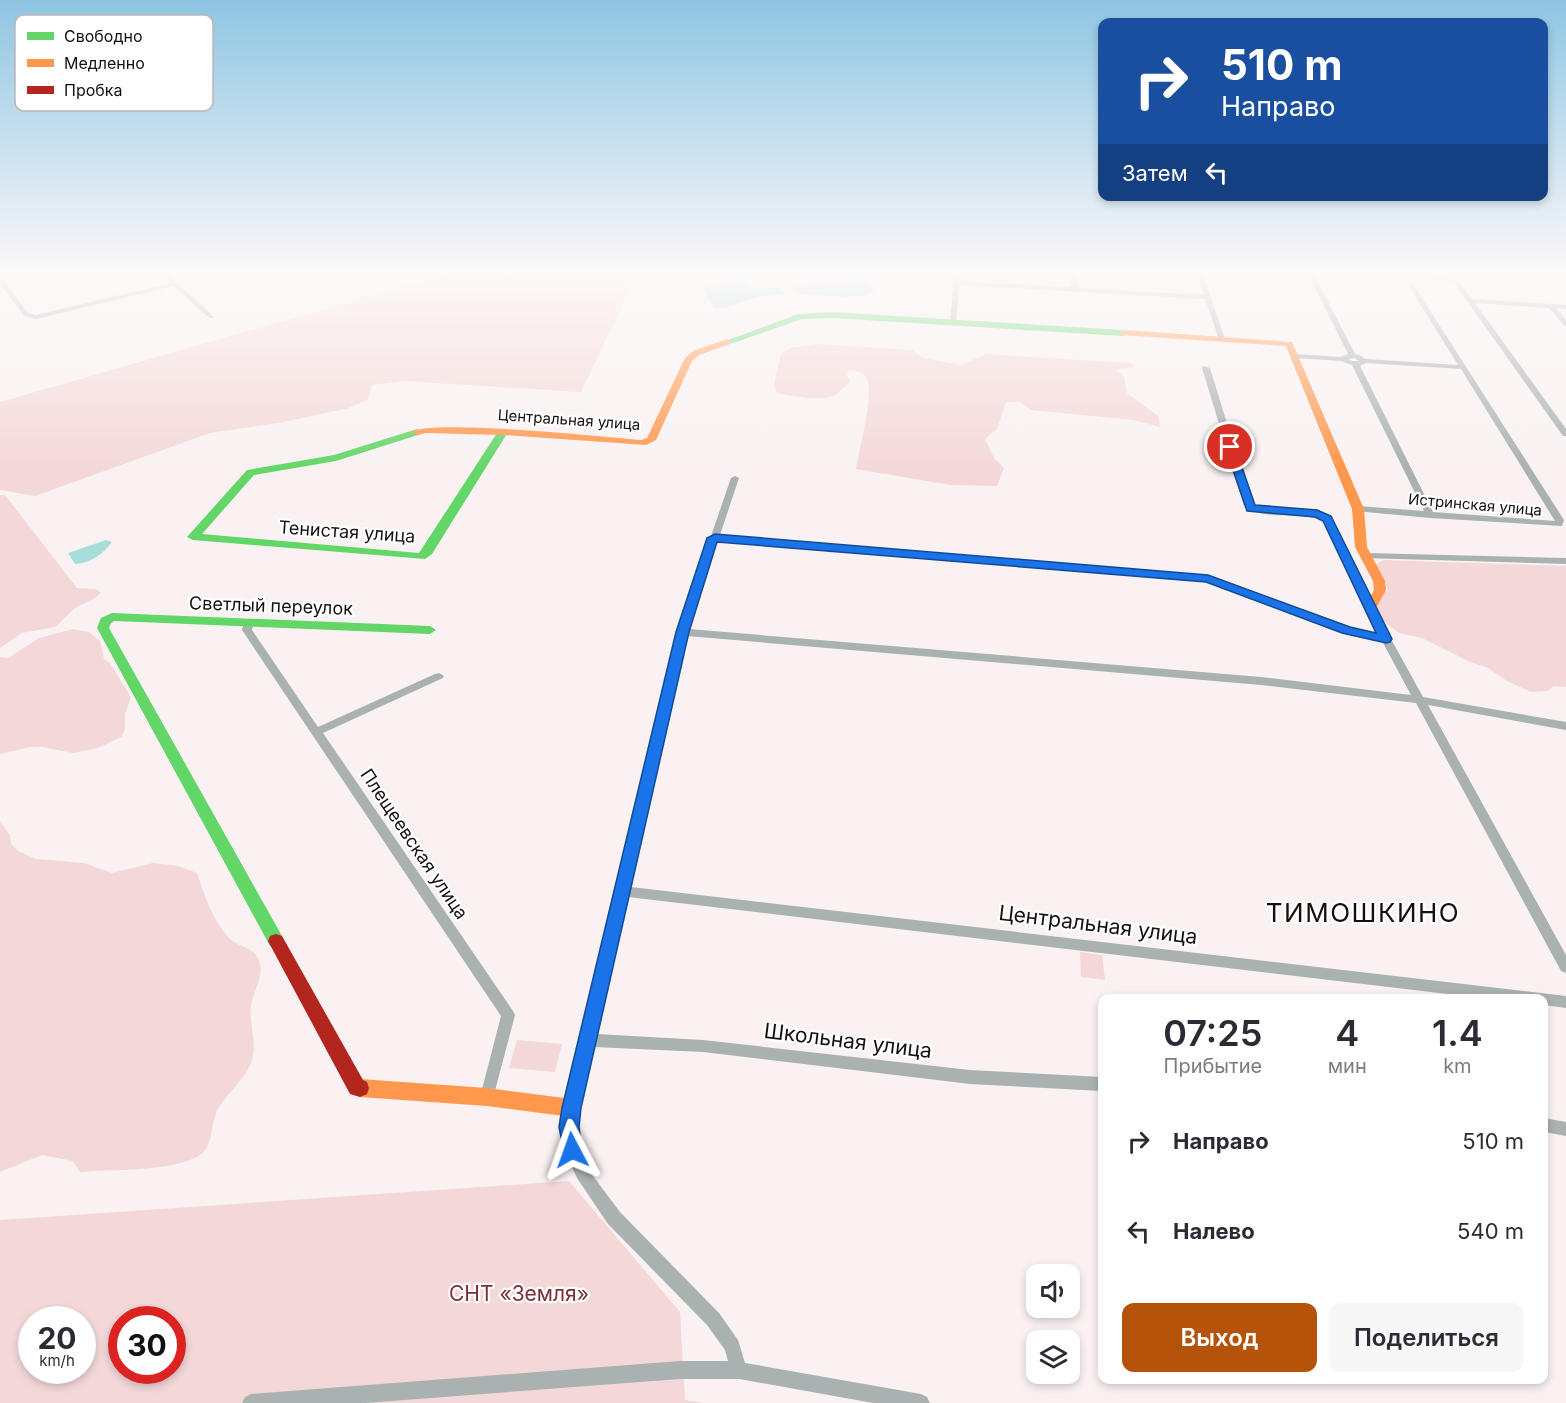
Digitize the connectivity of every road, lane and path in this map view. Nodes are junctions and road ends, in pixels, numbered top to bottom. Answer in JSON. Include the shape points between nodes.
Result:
{"nodes":[{"id":1,"x":731,"y":339,"type":"edge"},
{"id":2,"x":1231,"y":339,"type":"edge"},
{"id":3,"x":1344,"y":339,"type":"edge"},
{"id":4,"x":1445,"y":339,"type":"edge"},
{"id":5,"x":1499,"y":339,"type":"edge"},
{"id":6,"x":1352,"y":355,"type":"junction"},
{"id":7,"x":1296,"y":356,"type":"junction"},
{"id":8,"x":1344,"y":359,"type":"junction"},
{"id":9,"x":1364,"y":360,"type":"junction"},
{"id":10,"x":1355,"y":364,"type":"junction"},
{"id":11,"x":1462,"y":367,"type":"junction"},
{"id":12,"x":1206,"y":368,"type":"dead end"},
{"id":13,"x":503,"y":432,"type":"junction"},
{"id":14,"x":1566,"y":434,"type":"edge"},
{"id":15,"x":735,"y":478,"type":"dead end"},
{"id":16,"x":1358,"y":509,"type":"junction"},
{"id":17,"x":1430,"y":515,"type":"junction"},
{"id":18,"x":193,"y":537,"type":"joint"},
{"id":19,"x":715,"y":537,"type":"junction"},
{"id":20,"x":1366,"y":556,"type":"junction"},
{"id":21,"x":1566,"y":561,"type":"edge"},
{"id":22,"x":1371,"y":607,"type":"junction"},
{"id":23,"x":249,"y":622,"type":"junction"},
{"id":24,"x":430,"y":630,"type":"dead end"},
{"id":25,"x":683,"y":632,"type":"junction"},
{"id":26,"x":1386,"y":639,"type":"junction"},
{"id":27,"x":439,"y":676,"type":"dead end"},
{"id":28,"x":1419,"y":700,"type":"junction"},
{"id":29,"x":1566,"y":726,"type":"edge"},
{"id":30,"x":316,"y":732,"type":"junction"},
{"id":31,"x":624,"y":891,"type":"junction"},
{"id":32,"x":1566,"y":967,"type":"edge"},
{"id":33,"x":1498,"y":994,"type":"edge"},
{"id":34,"x":1548,"y":1000,"type":"edge"},
{"id":35,"x":1566,"y":1002,"type":"edge"},
{"id":36,"x":588,"y":1040,"type":"junction"},
{"id":37,"x":1098,"y":1084,"type":"edge"},
{"id":38,"x":487,"y":1097,"type":"junction"},
{"id":39,"x":572,"y":1108,"type":"junction"},
{"id":40,"x":1548,"y":1126,"type":"edge"},
{"id":41,"x":1566,"y":1129,"type":"edge"},
{"id":42,"x":739,"y":1370,"type":"junction"},
{"id":43,"x":251,"y":1403,"type":"edge"},
{"id":44,"x":921,"y":1403,"type":"edge"}],
"edges":[{"from":1,"to":13,"type":"street","name":"Центральная улица","via":[[688,360],[647,442]]},
{"from":2,"to":7,"type":"street","via":[[1278,342],[1291,346]]},
{"from":3,"to":6,"type":"street"},
{"from":4,"to":11,"type":"street","name":"Истринская улица"},
{"from":5,"to":14,"type":"street"},
{"from":6,"to":8,"type":"street"},
{"from":6,"to":9,"type":"street"},
{"from":7,"to":8,"type":"street"},
{"from":7,"to":16,"type":"street"},
{"from":8,"to":10,"type":"street"},
{"from":9,"to":10,"type":"street"},
{"from":9,"to":11,"type":"street"},
{"from":10,"to":17,"type":"street"},
{"from":11,"to":17,"type":"street","name":"Истринская улица","via":[[1560,520],[1559,524]]},
{"from":12,"to":22,"type":"street","via":[[1248,506],[1317,514],[1328,519]]},
{"from":13,"to":18,"type":"street","name":"Центральная улица","via":[[426,430],[336,458],[259,469],[247,475]]},
{"from":13,"to":18,"type":"street","name":"Тенистая улица","via":[[421,557]]},
{"from":15,"to":19,"type":"street"},
{"from":16,"to":17,"type":"street","name":"Истринская улица"},
{"from":16,"to":20,"type":"street","via":[[1359,533]]},
{"from":19,"to":25,"type":"street"},
{"from":19,"to":26,"type":"street","via":[[1208,579],[1347,630]]},
{"from":20,"to":21,"type":"street"},
{"from":20,"to":22,"type":"street","via":[[1380,590]]},
{"from":22,"to":26,"type":"street"},
{"from":23,"to":24,"type":"street","name":"Светлый переулок"},
{"from":23,"to":30,"type":"street","name":"Плещеевская улица","via":[[247,630]]},
{"from":23,"to":38,"type":"street","name":"Светлый переулок","via":[[112,617],[103,628],[357,1088]]},
{"from":25,"to":28,"type":"street","via":[[1261,681]]},
{"from":25,"to":31,"type":"street"},
{"from":26,"to":28,"type":"street"},
{"from":27,"to":30,"type":"street"},
{"from":28,"to":29,"type":"street"},
{"from":28,"to":32,"type":"street"},
{"from":30,"to":38,"type":"street","name":"Плещеевская улица","via":[[508,1015]]},
{"from":31,"to":33,"type":"street","name":"Центральная улица"},
{"from":31,"to":36,"type":"street"},
{"from":34,"to":35,"type":"street","name":"Центральная улица"},
{"from":36,"to":37,"type":"street","name":"Школьная улица","via":[[703,1046],[970,1077]]},
{"from":36,"to":39,"type":"street"},
{"from":38,"to":39,"type":"street"},
{"from":39,"to":42,"type":"street","via":[[572,1150],[582,1173],[614,1218],[713,1319],[732,1346]]},
{"from":40,"to":41,"type":"street"},
{"from":42,"to":43,"type":"street","via":[[680,1370]]},
{"from":42,"to":44,"type":"street"}]}
